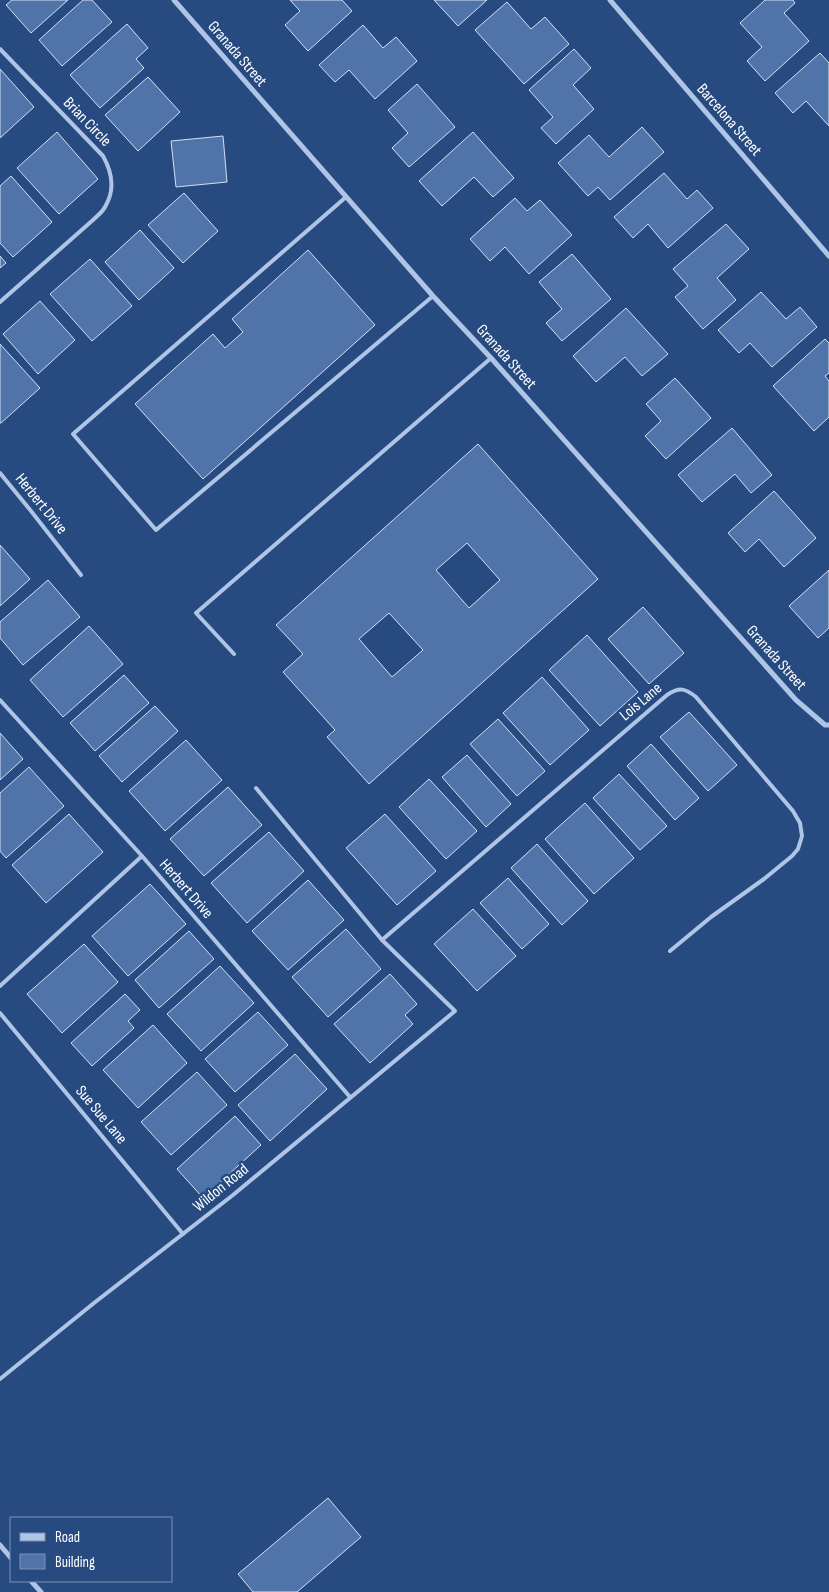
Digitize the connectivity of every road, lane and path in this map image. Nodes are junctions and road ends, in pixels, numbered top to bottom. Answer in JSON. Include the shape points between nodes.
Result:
{"nodes":[{"id":1,"x":174,"y":0,"type":"edge"},
{"id":2,"x":610,"y":0,"type":"edge"},
{"id":3,"x":0,"y":49,"type":"edge"},
{"id":4,"x":346,"y":197,"type":"junction"},
{"id":5,"x":829,"y":256,"type":"edge"},
{"id":6,"x":433,"y":296,"type":"junction"},
{"id":7,"x":0,"y":302,"type":"edge"},
{"id":8,"x":491,"y":358,"type":"junction"},
{"id":9,"x":0,"y":473,"type":"edge"},
{"id":10,"x":81,"y":575,"type":"dead end"},
{"id":11,"x":234,"y":654,"type":"dead end"},
{"id":12,"x":0,"y":700,"type":"edge"},
{"id":13,"x":827,"y":725,"type":"edge"},
{"id":14,"x":256,"y":788,"type":"dead end"},
{"id":15,"x":142,"y":856,"type":"junction"},
{"id":16,"x":382,"y":940,"type":"junction"},
{"id":17,"x":670,"y":951,"type":"dead end"},
{"id":18,"x":0,"y":986,"type":"edge"},
{"id":19,"x":0,"y":1012,"type":"edge"},
{"id":20,"x":350,"y":1097,"type":"junction"},
{"id":21,"x":183,"y":1234,"type":"junction"},
{"id":22,"x":0,"y":1379,"type":"edge"},
{"id":23,"x":0,"y":1545,"type":"edge"},
{"id":24,"x":10,"y":1557,"type":"edge"},
{"id":25,"x":32,"y":1582,"type":"edge"},
{"id":26,"x":41,"y":1592,"type":"edge"}],
"edges":[{"from":1,"to":4,"type":"street","name":"Granada Street"},
{"from":2,"to":5,"type":"street","name":"Barcelona Street"},
{"from":3,"to":7,"type":"lane","name":"Brian Circle","via":[[103,156],[110,169],[112,188],[106,206],[93,220]]},
{"from":4,"to":6,"type":"street","name":"Granada Street"},
{"from":4,"to":6,"type":"lane","via":[[73,434],[156,530]]},
{"from":6,"to":8,"type":"street","name":"Granada Street"},
{"from":8,"to":11,"type":"lane","via":[[196,612]]},
{"from":8,"to":13,"type":"street","name":"Granada Street","via":[[796,700]]},
{"from":9,"to":10,"type":"lane","name":"Herbert Drive"},
{"from":12,"to":15,"type":"lane","name":"Herbert Drive"},
{"from":14,"to":16,"type":"lane"},
{"from":15,"to":18,"type":"lane"},
{"from":15,"to":20,"type":"lane","name":"Herbert Drive"},
{"from":16,"to":17,"type":"lane","name":"Lois Lane","via":[[667,695],[675,690],[687,690],[696,696],[793,811],[800,823],[802,836],[792,856]]},
{"from":16,"to":20,"type":"lane","name":"Wildon Road","via":[[455,1012]]},
{"from":19,"to":21,"type":"lane","name":"Sue Sue Lane"},
{"from":20,"to":21,"type":"lane","name":"Wildon Road"},
{"from":21,"to":22,"type":"lane","name":"Wildon Road"},
{"from":23,"to":24,"type":"street"},
{"from":25,"to":26,"type":"street"}]}
